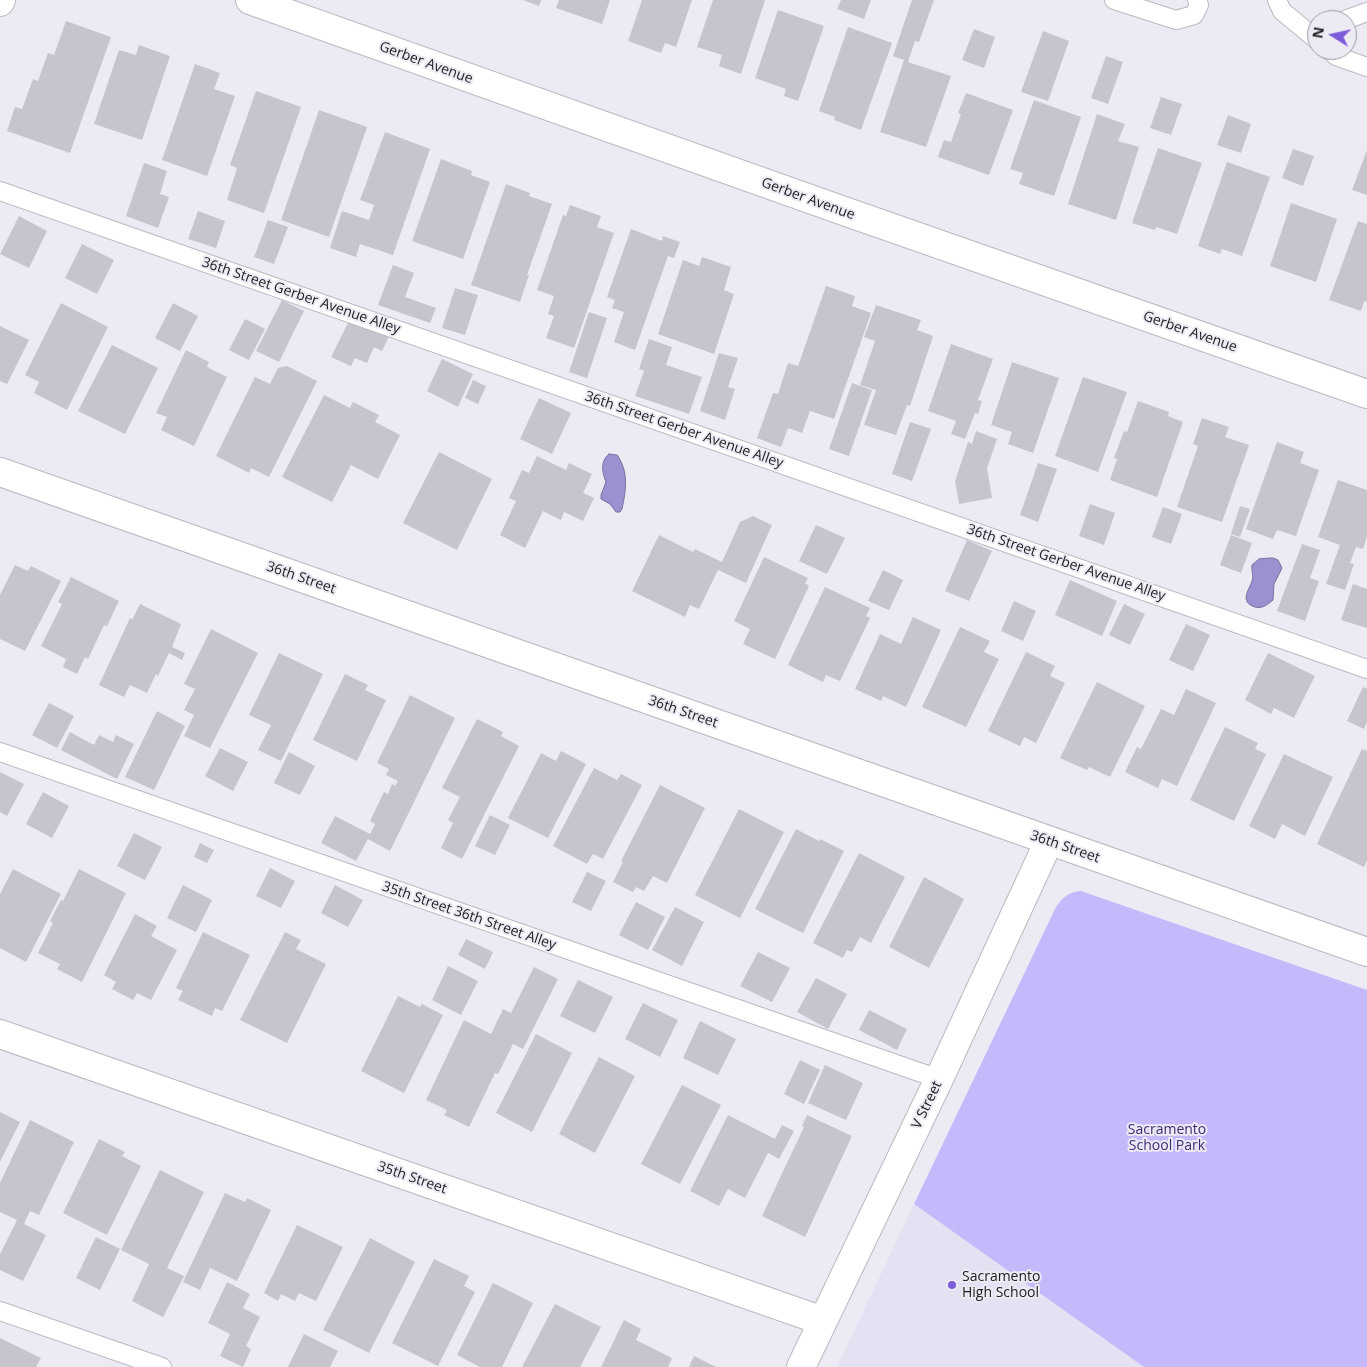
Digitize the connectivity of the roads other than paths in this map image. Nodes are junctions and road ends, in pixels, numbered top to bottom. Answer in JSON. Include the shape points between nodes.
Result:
{"nodes":[{"id":1,"x":250,"y":0,"type":"edge"},
{"id":2,"x":1114,"y":0,"type":"edge"},
{"id":3,"x":1197,"y":0,"type":"edge"},
{"id":4,"x":1278,"y":0,"type":"edge"},
{"id":5,"x":1307,"y":30,"type":"edge"},
{"id":6,"x":1347,"y":60,"type":"edge"},
{"id":7,"x":1367,"y":67,"type":"edge"},
{"id":8,"x":0,"y":191,"type":"edge"},
{"id":9,"x":1367,"y":394,"type":"edge"},
{"id":10,"x":0,"y":472,"type":"edge"},
{"id":11,"x":1367,"y":669,"type":"edge"},
{"id":12,"x":0,"y":752,"type":"edge"},
{"id":13,"x":1049,"y":841,"type":"junction"},
{"id":14,"x":1367,"y":952,"type":"edge"},
{"id":15,"x":0,"y":1034,"type":"edge"},
{"id":16,"x":939,"y":1080,"type":"junction"},
{"id":17,"x":0,"y":1311,"type":"edge"},
{"id":18,"x":823,"y":1321,"type":"junction"},
{"id":19,"x":162,"y":1367,"type":"edge"},
{"id":20,"x":801,"y":1367,"type":"edge"}],
"edges":[{"from":1,"to":9,"type":"street","name":"Gerber Avenue"},
{"from":2,"to":3,"type":"lane","via":[[1176,20],[1194,15],[1199,5]]},
{"from":4,"to":5,"type":"lane","via":[[1282,11]]},
{"from":6,"to":7,"type":"lane"},
{"from":8,"to":11,"type":"lane","name":"36th Street Gerber Avenue Alley"},
{"from":10,"to":13,"type":"street","name":"36th Street"},
{"from":12,"to":16,"type":"lane","name":"35th Street 36th Street Alley"},
{"from":13,"to":14,"type":"street","name":"36th Street"},
{"from":13,"to":16,"type":"street","name":"V Street"},
{"from":15,"to":18,"type":"street","name":"35th Street"},
{"from":16,"to":18,"type":"street","name":"V Street"},
{"from":17,"to":19,"type":"lane"},
{"from":18,"to":20,"type":"street","name":"V Street"}]}
